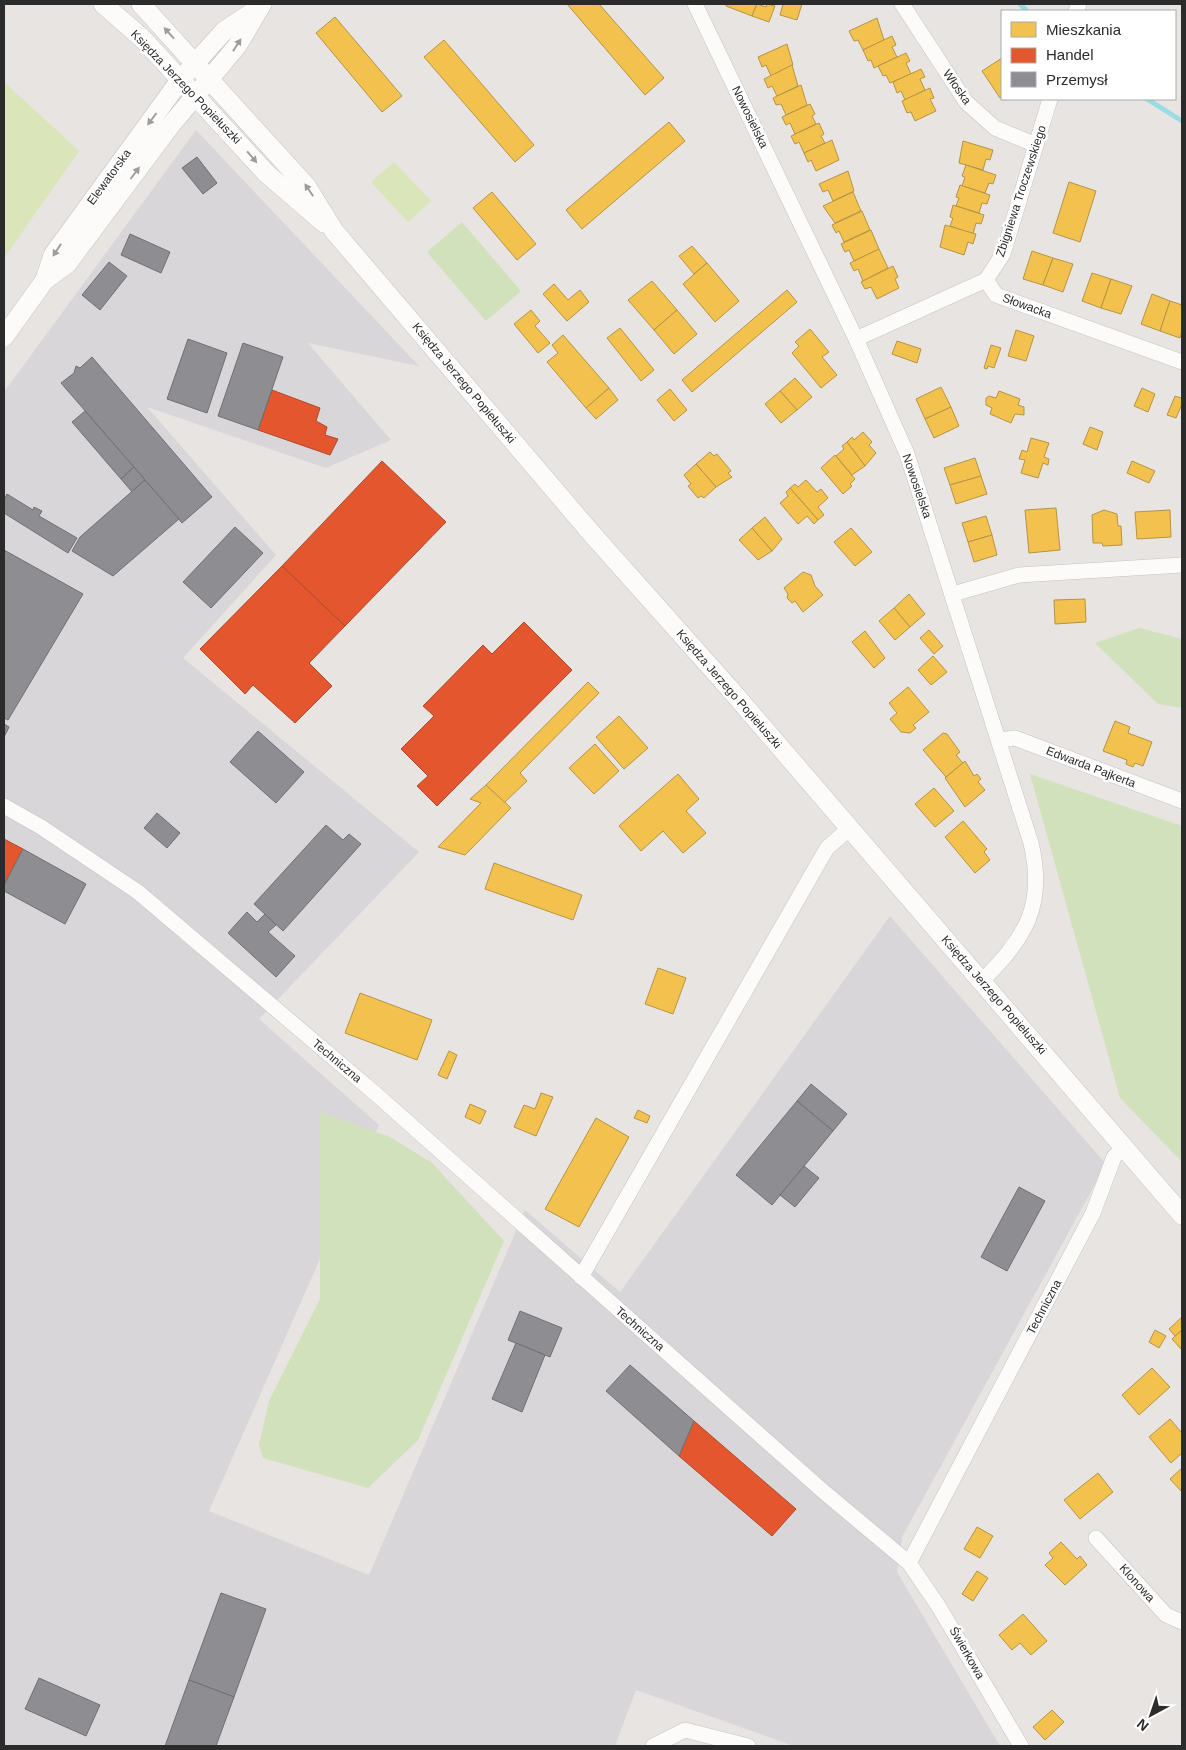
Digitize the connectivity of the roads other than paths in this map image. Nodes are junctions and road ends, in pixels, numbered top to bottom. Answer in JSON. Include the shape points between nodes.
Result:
{"nodes":[{"id":1,"x":103,"y":4,"type":"edge"},
{"id":2,"x":141,"y":4,"type":"edge"},
{"id":3,"x":695,"y":4,"type":"edge"},
{"id":4,"x":902,"y":4,"type":"edge"},
{"id":5,"x":260,"y":6,"type":"edge"},
{"id":6,"x":196,"y":64,"type":"junction"},
{"id":7,"x":210,"y":78,"type":"junction"},
{"id":8,"x":181,"y":80,"type":"junction"},
{"id":9,"x":195,"y":95,"type":"junction"},
{"id":10,"x":1050,"y":100,"type":"edge"},
{"id":11,"x":1036,"y":145,"type":"junction"},
{"id":12,"x":334,"y":232,"type":"junction"},
{"id":13,"x":46,"y":280,"type":"junction"},
{"id":14,"x":986,"y":280,"type":"junction"},
{"id":15,"x":4,"y":337,"type":"edge"},
{"id":16,"x":856,"y":340,"type":"junction"},
{"id":17,"x":1182,"y":362,"type":"edge"},
{"id":18,"x":1182,"y":565,"type":"edge"},
{"id":19,"x":952,"y":594,"type":"junction"},
{"id":20,"x":1000,"y":740,"type":"junction"},
{"id":21,"x":1182,"y":801,"type":"edge"},
{"id":22,"x":4,"y":806,"type":"edge"},
{"id":23,"x":850,"y":828,"type":"junction"},
{"id":24,"x":982,"y":981,"type":"junction"},
{"id":25,"x":1124,"y":1147,"type":"junction"},
{"id":26,"x":1182,"y":1215,"type":"edge"},
{"id":27,"x":581,"y":1277,"type":"junction"},
{"id":28,"x":1096,"y":1538,"type":"dead end"},
{"id":29,"x":909,"y":1563,"type":"junction"},
{"id":30,"x":1182,"y":1622,"type":"edge"},
{"id":31,"x":653,"y":1746,"type":"edge"},
{"id":32,"x":748,"y":1746,"type":"edge"},
{"id":33,"x":1021,"y":1746,"type":"edge"}],
"edges":[{"from":1,"to":8,"type":"street","name":"Księdza Jerzego Popiełuszki"},
{"from":6,"to":2,"type":"street","name":"Księdza Jerzego Popiełuszki","one_way":true},
{"from":3,"to":16,"type":"street","name":"Nowosielska"},
{"from":4,"to":11,"type":"street","name":"Włoska","via":[[966,102],[995,128]]},
{"from":5,"to":6,"type":"street","via":[[224,31]]},
{"from":7,"to":5,"type":"street","one_way":true,"via":[[238,46]]},
{"from":6,"to":7,"type":"street","name":"Księdza Jerzego Popiełuszki"},
{"from":6,"to":8,"type":"street","name":"Elewatorska"},
{"from":7,"to":9,"type":"street","name":"Elewatorska"},
{"from":12,"to":7,"type":"street","name":"Księdza Jerzego Popiełuszki","one_way":true,"via":[[307,187]]},
{"from":8,"to":9,"type":"street","name":"Księdza Jerzego Popiełuszki"},
{"from":8,"to":13,"type":"street","name":"Elewatorska","one_way":true,"via":[[53,255]]},
{"from":9,"to":12,"type":"street","name":"Księdza Jerzego Popiełuszki","one_way":true,"via":[[266,173]]},
{"from":13,"to":9,"type":"street","name":"Elewatorska","one_way":true,"via":[[67,264]]},
{"from":10,"to":11,"type":"street","name":"Zbigniewa Troczewskiego"},
{"from":11,"to":14,"type":"street","name":"Zbigniewa Troczewskiego","via":[[1003,254]]},
{"from":12,"to":23,"type":"street","name":"Księdza Jerzego Popiełuszki","via":[[592,534]]},
{"from":13,"to":15,"type":"street","name":"Elewatorska"},
{"from":14,"to":16,"type":"street"},
{"from":14,"to":17,"type":"street","name":"Słowacka","via":[[996,295]]},
{"from":16,"to":19,"type":"street","name":"Nowosielska","via":[[907,454]]},
{"from":18,"to":19,"type":"street","via":[[1019,574]]},
{"from":19,"to":20,"type":"street","name":"Nowosielska"},
{"from":20,"to":21,"type":"street","name":"Edwarda Pajkerta","via":[[1015,738]]},
{"from":20,"to":24,"type":"street","name":"Nowosielska","via":[[1031,843],[1036,882],[1032,908],[1018,940],[1012,951]]},
{"from":22,"to":27,"type":"street","name":"Techniczna","via":[[138,892],[377,1095]]},
{"from":23,"to":24,"type":"street","name":"Księdza Jerzego Popiełuszki"},
{"from":23,"to":27,"type":"street","via":[[827,848]]},
{"from":24,"to":25,"type":"street","name":"Księdza Jerzego Popiełuszki"},
{"from":25,"to":26,"type":"street","name":"Księdza Jerzego Popiełuszki"},
{"from":25,"to":29,"type":"street","name":"Techniczna","via":[[1114,1157],[1094,1213]]},
{"from":27,"to":29,"type":"street","name":"Techniczna"},
{"from":28,"to":30,"type":"street","name":"Klonowa","via":[[1166,1615]]},
{"from":29,"to":33,"type":"street","name":"Świerkowa","via":[[940,1607]]},
{"from":31,"to":32,"type":"street","via":[[685,1730]]}]}
